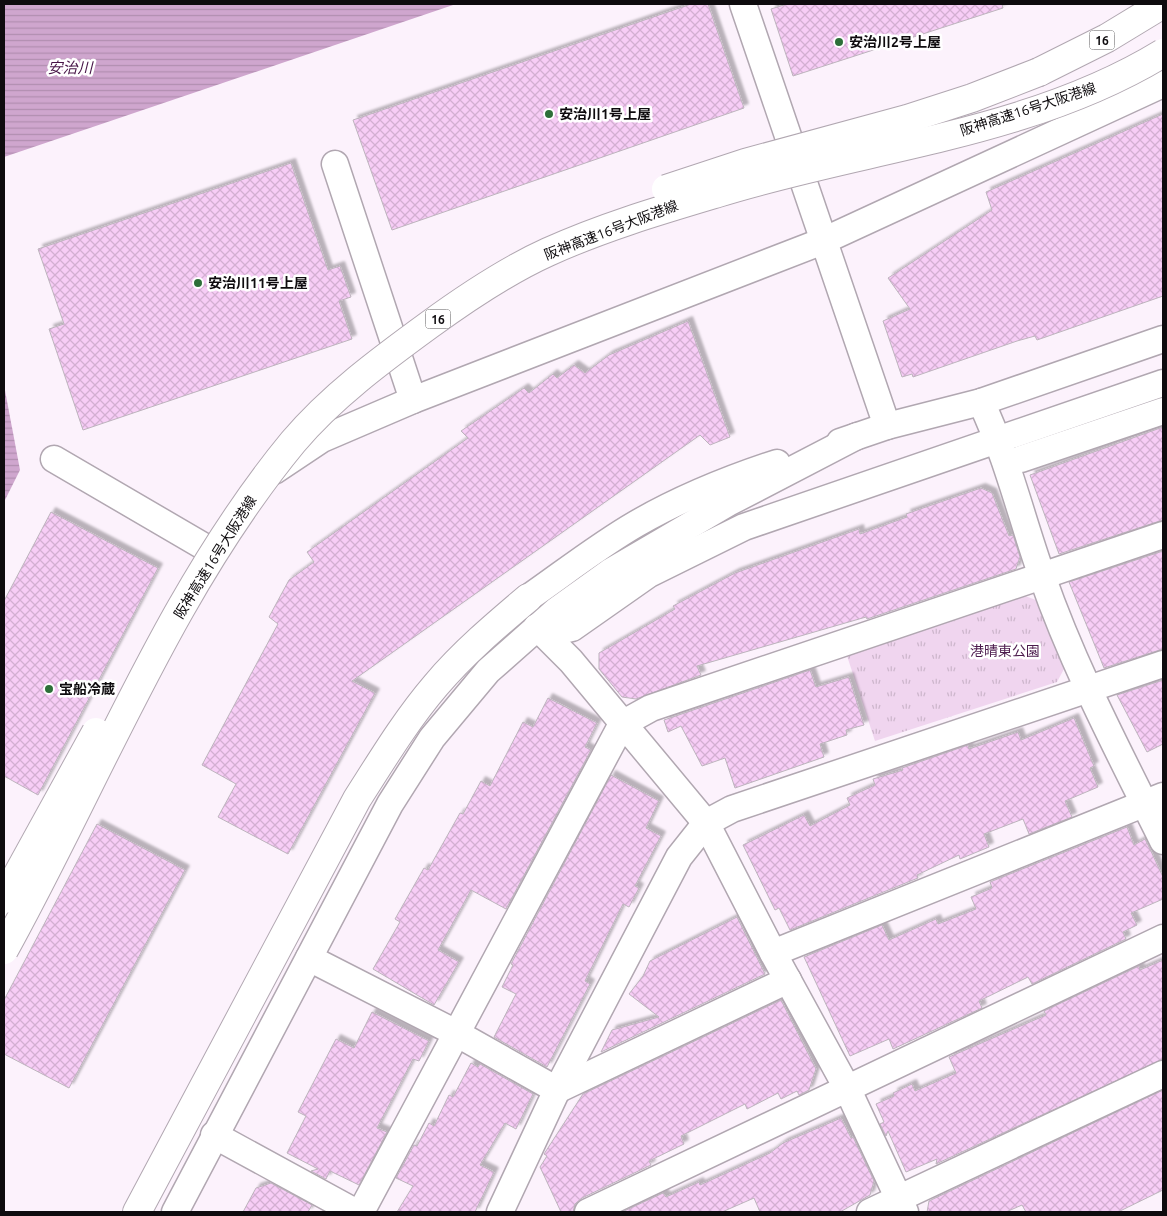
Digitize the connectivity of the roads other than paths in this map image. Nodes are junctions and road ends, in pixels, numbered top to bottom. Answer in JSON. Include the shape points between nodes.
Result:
{"nodes":[{"id":1,"x":743,"y":4,"type":"edge"},
{"id":2,"x":1163,"y":4,"type":"edge"},
{"id":3,"x":1163,"y":53,"type":"edge"},
{"id":4,"x":1163,"y":84,"type":"edge"},
{"id":5,"x":334,"y":164,"type":"dead end"},
{"id":6,"x":823,"y":241,"type":"junction"},
{"id":7,"x":1163,"y":339,"type":"edge"},
{"id":8,"x":1163,"y":384,"type":"edge"},
{"id":9,"x":412,"y":400,"type":"junction"},
{"id":10,"x":981,"y":402,"type":"junction"},
{"id":11,"x":1163,"y":411,"type":"edge"},
{"id":12,"x":887,"y":426,"type":"junction"},
{"id":13,"x":858,"y":436,"type":"junction"},
{"id":14,"x":999,"y":441,"type":"junction"},
{"id":15,"x":54,"y":458,"type":"dead end"},
{"id":16,"x":1021,"y":459,"type":"dead end"},
{"id":17,"x":1163,"y":534,"type":"edge"},
{"id":18,"x":203,"y":546,"type":"junction"},
{"id":19,"x":1042,"y":577,"type":"junction"},
{"id":20,"x":528,"y":598,"type":"joint"},
{"id":21,"x":537,"y":627,"type":"junction"},
{"id":22,"x":1163,"y":664,"type":"edge"},
{"id":23,"x":1088,"y":690,"type":"junction"},
{"id":24,"x":622,"y":724,"type":"junction"},
{"id":25,"x":68,"y":783,"type":"junction"},
{"id":26,"x":1154,"y":799,"type":"edge"},
{"id":27,"x":706,"y":823,"type":"junction"},
{"id":28,"x":1163,"y":841,"type":"edge"},
{"id":29,"x":4,"y":899,"type":"edge"},
{"id":30,"x":4,"y":920,"type":"edge"},
{"id":31,"x":4,"y":932,"type":"edge"},
{"id":32,"x":1163,"y":938,"type":"edge"},
{"id":33,"x":4,"y":950,"type":"edge"},
{"id":34,"x":773,"y":953,"type":"junction"},
{"id":35,"x":309,"y":958,"type":"junction"},
{"id":36,"x":788,"y":980,"type":"junction"},
{"id":37,"x":456,"y":1033,"type":"junction"},
{"id":38,"x":1163,"y":1074,"type":"edge"},
{"id":39,"x":846,"y":1088,"type":"junction"},
{"id":40,"x":557,"y":1090,"type":"junction"},
{"id":41,"x":214,"y":1135,"type":"junction"},
{"id":42,"x":902,"y":1205,"type":"edge"},
{"id":43,"x":137,"y":1212,"type":"edge"},
{"id":44,"x":175,"y":1212,"type":"edge"},
{"id":45,"x":354,"y":1212,"type":"edge"},
{"id":46,"x":362,"y":1212,"type":"edge"},
{"id":47,"x":500,"y":1212,"type":"edge"},
{"id":48,"x":588,"y":1212,"type":"edge"},
{"id":49,"x":870,"y":1212,"type":"edge"}],
"edges":[{"from":1,"to":6,"type":"street"},
{"from":2,"to":25,"type":"highway","name":"阪神高速16号大阪港線","number":"16","bridge":true,"via":[[1107,38],[1039,72],[972,98],[906,120],[745,163],[635,199],[537,239],[463,282],[399,326],[343,372],[286,430],[229,501],[179,579]]},
{"from":3,"to":33,"type":"highway","name":"阪神高速16号大阪港線","number":"16","bridge":true,"via":[[1104,84],[995,122],[730,189],[637,217],[574,242],[547,253],[466,298],[353,383],[296,439],[242,508],[148,670]]},
{"from":4,"to":6,"type":"street"},
{"from":5,"to":9,"type":"street"},
{"from":6,"to":9,"type":"street"},
{"from":6,"to":12,"type":"street"},
{"from":7,"to":10,"type":"street"},
{"from":8,"to":14,"type":"street"},
{"from":9,"to":18,"type":"street","via":[[322,439],[261,479]]},
{"from":10,"to":12,"type":"street"},
{"from":10,"to":14,"type":"street"},
{"from":11,"to":16,"type":"street"},
{"from":12,"to":13,"type":"street"},
{"from":13,"to":20,"type":"street","via":[[762,468],[681,500],[636,524]]},
{"from":13,"to":21,"type":"street","via":[[728,503],[618,568]]},
{"from":14,"to":19,"type":"street"},
{"from":14,"to":21,"type":"street","via":[[744,527],[649,574],[572,628]]},
{"from":15,"to":18,"type":"street"},
{"from":17,"to":19,"type":"street"},
{"from":18,"to":31,"type":"street"},
{"from":19,"to":23,"type":"street"},
{"from":19,"to":24,"type":"street","via":[[651,708]]},
{"from":20,"to":43,"type":"highway","via":[[436,685],[399,734],[357,799]]},
{"from":21,"to":24,"type":"street","via":[[571,661]]},
{"from":21,"to":35,"type":"street","via":[[488,671],[432,738],[390,804]]},
{"from":22,"to":23,"type":"street"},
{"from":23,"to":26,"type":"street"},
{"from":23,"to":27,"type":"street","via":[[732,809]]},
{"from":24,"to":27,"type":"street"},
{"from":24,"to":37,"type":"street"},
{"from":25,"to":29,"type":"highway","name":"阪神高速16号大阪港線","number":"16","bridge":true},
{"from":25,"to":30,"type":"highway","bridge":true,"via":[[32,867]]},
{"from":26,"to":28,"type":"street"},
{"from":26,"to":34,"type":"street"},
{"from":27,"to":34,"type":"street"},
{"from":27,"to":40,"type":"street","via":[[678,856]]},
{"from":32,"to":39,"type":"street"},
{"from":34,"to":36,"type":"street"},
{"from":35,"to":37,"type":"street"},
{"from":35,"to":41,"type":"street"},
{"from":36,"to":39,"type":"street"},
{"from":36,"to":40,"type":"street"},
{"from":37,"to":40,"type":"street"},
{"from":37,"to":46,"type":"street"},
{"from":38,"to":42,"type":"street"},
{"from":39,"to":42,"type":"street"},
{"from":39,"to":48,"type":"street"},
{"from":40,"to":47,"type":"street"},
{"from":41,"to":44,"type":"street"},
{"from":41,"to":45,"type":"street"},
{"from":42,"to":49,"type":"street"}]}
